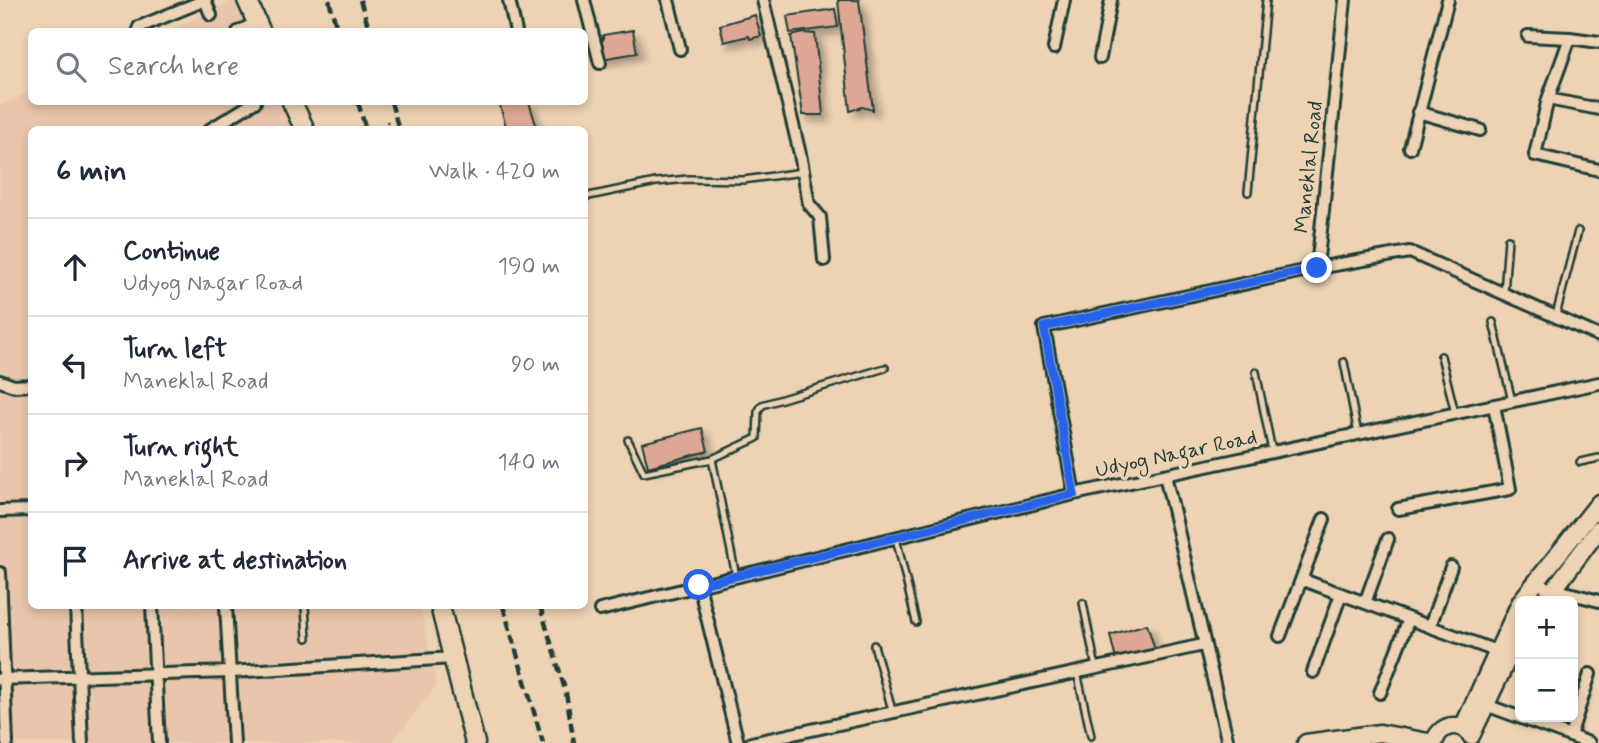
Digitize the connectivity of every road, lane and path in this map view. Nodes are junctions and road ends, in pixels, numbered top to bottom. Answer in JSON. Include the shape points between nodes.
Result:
{"nodes":[{"id":1,"x":205,"y":0,"type":"edge"},
{"id":2,"x":247,"y":0,"type":"edge"},
{"id":3,"x":509,"y":0,"type":"edge"},
{"id":4,"x":584,"y":0,"type":"edge"},
{"id":5,"x":668,"y":0,"type":"edge"},
{"id":6,"x":763,"y":0,"type":"edge"},
{"id":7,"x":1064,"y":0,"type":"edge"},
{"id":8,"x":1111,"y":0,"type":"edge"},
{"id":9,"x":1266,"y":0,"type":"edge"},
{"id":10,"x":1345,"y":0,"type":"edge"},
{"id":11,"x":1448,"y":0,"type":"edge"},
{"id":12,"x":211,"y":15,"type":"dead end"},
{"id":13,"x":139,"y":27,"type":"dead end"},
{"id":14,"x":259,"y":27,"type":"edge"},
{"id":15,"x":515,"y":28,"type":"edge"},
{"id":16,"x":1528,"y":36,"type":"dead end"},
{"id":17,"x":1570,"y":38,"type":"junction"},
{"id":18,"x":1599,"y":42,"type":"edge"},
{"id":19,"x":1054,"y":48,"type":"dead end"},
{"id":20,"x":680,"y":49,"type":"dead end"},
{"id":21,"x":1100,"y":58,"type":"dead end"},
{"id":22,"x":600,"y":63,"type":"dead end"},
{"id":23,"x":1548,"y":99,"type":"junction"},
{"id":24,"x":251,"y":105,"type":"edge"},
{"id":25,"x":293,"y":105,"type":"edge"},
{"id":26,"x":1599,"y":109,"type":"edge"},
{"id":27,"x":1418,"y":113,"type":"junction"},
{"id":28,"x":387,"y":121,"type":"dead end"},
{"id":29,"x":216,"y":126,"type":"edge"},
{"id":30,"x":303,"y":126,"type":"edge"},
{"id":31,"x":389,"y":126,"type":"edge"},
{"id":32,"x":1480,"y":130,"type":"dead end"},
{"id":33,"x":1410,"y":148,"type":"dead end"},
{"id":34,"x":1599,"y":170,"type":"edge"},
{"id":35,"x":804,"y":172,"type":"junction"},
{"id":36,"x":1248,"y":192,"type":"dead end"},
{"id":37,"x":588,"y":196,"type":"edge"},
{"id":38,"x":1578,"y":231,"type":"dead end"},
{"id":39,"x":1508,"y":239,"type":"dead end"},
{"id":40,"x":824,"y":260,"type":"dead end"},
{"id":41,"x":1317,"y":268,"type":"junction"},
{"id":42,"x":1504,"y":293,"type":"junction"},
{"id":43,"x":1556,"y":315,"type":"junction"},
{"id":44,"x":1493,"y":322,"type":"dead end"},
{"id":45,"x":1599,"y":336,"type":"edge"},
{"id":46,"x":1441,"y":356,"type":"dead end"},
{"id":47,"x":1344,"y":362,"type":"dead end"},
{"id":48,"x":885,"y":368,"type":"dead end"},
{"id":49,"x":1256,"y":372,"type":"dead end"},
{"id":50,"x":0,"y":381,"type":"edge"},
{"id":51,"x":1599,"y":383,"type":"edge"},
{"id":52,"x":28,"y":385,"type":"edge"},
{"id":53,"x":1512,"y":401,"type":"junction"},
{"id":54,"x":1494,"y":405,"type":"junction"},
{"id":55,"x":1455,"y":413,"type":"junction"},
{"id":56,"x":1358,"y":434,"type":"junction"},
{"id":57,"x":628,"y":440,"type":"dead end"},
{"id":58,"x":1273,"y":452,"type":"junction"},
{"id":59,"x":1599,"y":458,"type":"edge"},
{"id":60,"x":712,"y":459,"type":"junction"},
{"id":61,"x":1580,"y":462,"type":"dead end"},
{"id":62,"x":1165,"y":475,"type":"junction"},
{"id":63,"x":1074,"y":494,"type":"junction"},
{"id":64,"x":1599,"y":503,"type":"edge"},
{"id":65,"x":1398,"y":509,"type":"dead end"},
{"id":66,"x":28,"y":510,"type":"edge"},
{"id":67,"x":0,"y":511,"type":"edge"},
{"id":68,"x":1324,"y":519,"type":"dead end"},
{"id":69,"x":1599,"y":530,"type":"edge"},
{"id":70,"x":896,"y":538,"type":"junction"},
{"id":71,"x":1388,"y":540,"type":"dead end"},
{"id":72,"x":1451,"y":567,"type":"dead end"},
{"id":73,"x":0,"y":573,"type":"edge"},
{"id":74,"x":736,"y":576,"type":"junction"},
{"id":75,"x":1303,"y":580,"type":"junction"},
{"id":76,"x":1535,"y":584,"type":"junction"},
{"id":77,"x":699,"y":585,"type":"junction"},
{"id":78,"x":1341,"y":594,"type":"junction"},
{"id":79,"x":1549,"y":595,"type":"edge"},
{"id":80,"x":1526,"y":596,"type":"edge"},
{"id":81,"x":1599,"y":601,"type":"edge"},
{"id":82,"x":1083,"y":603,"type":"dead end"},
{"id":83,"x":1366,"y":603,"type":"junction"},
{"id":84,"x":76,"y":609,"type":"edge"},
{"id":85,"x":152,"y":609,"type":"edge"},
{"id":86,"x":226,"y":609,"type":"edge"},
{"id":87,"x":305,"y":609,"type":"edge"},
{"id":88,"x":441,"y":609,"type":"edge"},
{"id":89,"x":600,"y":610,"type":"dead end"},
{"id":90,"x":1515,"y":614,"type":"edge"},
{"id":91,"x":1409,"y":619,"type":"junction"},
{"id":92,"x":916,"y":622,"type":"dead end"},
{"id":93,"x":1430,"y":626,"type":"junction"},
{"id":94,"x":1280,"y":636,"type":"dead end"},
{"id":95,"x":307,"y":638,"type":"dead end"},
{"id":96,"x":1515,"y":644,"type":"edge"},
{"id":97,"x":874,"y":645,"type":"dead end"},
{"id":98,"x":1203,"y":645,"type":"junction"},
{"id":99,"x":1496,"y":651,"type":"junction"},
{"id":100,"x":453,"y":658,"type":"junction"},
{"id":101,"x":1096,"y":668,"type":"junction"},
{"id":102,"x":230,"y":672,"type":"junction"},
{"id":103,"x":1077,"y":672,"type":"junction"},
{"id":104,"x":1313,"y":673,"type":"dead end"},
{"id":105,"x":156,"y":674,"type":"junction"},
{"id":106,"x":1590,"y":674,"type":"dead end"},
{"id":107,"x":79,"y":677,"type":"junction"},
{"id":108,"x":3,"y":679,"type":"edge"},
{"id":109,"x":1380,"y":693,"type":"dead end"},
{"id":110,"x":1486,"y":705,"type":"junction"},
{"id":111,"x":892,"y":710,"type":"junction"},
{"id":112,"x":1469,"y":735,"type":"edge"},
{"id":113,"x":1091,"y":736,"type":"dead end"},
{"id":114,"x":1570,"y":736,"type":"junction"},
{"id":115,"x":1370,"y":739,"type":"edge"},
{"id":116,"x":773,"y":741,"type":"edge"},
{"id":117,"x":7,"y":743,"type":"edge"},
{"id":118,"x":82,"y":743,"type":"edge"},
{"id":119,"x":159,"y":743,"type":"edge"},
{"id":120,"x":234,"y":743,"type":"edge"},
{"id":121,"x":475,"y":743,"type":"edge"},
{"id":122,"x":738,"y":743,"type":"edge"},
{"id":123,"x":751,"y":743,"type":"edge"},
{"id":124,"x":1228,"y":743,"type":"edge"},
{"id":125,"x":1306,"y":743,"type":"edge"},
{"id":126,"x":1430,"y":743,"type":"edge"},
{"id":127,"x":1589,"y":743,"type":"edge"}],
"edges":[{"from":1,"to":12,"type":"street"},
{"from":1,"to":13,"type":"street"},
{"from":2,"to":14,"type":"highway"},
{"from":3,"to":15,"type":"street"},
{"from":4,"to":22,"type":"street"},
{"from":5,"to":20,"type":"street"},
{"from":6,"to":35,"type":"street"},
{"from":7,"to":19,"type":"street"},
{"from":8,"to":21,"type":"street"},
{"from":9,"to":36,"type":"lane"},
{"from":10,"to":41,"type":"street","name":"Maneklal Road"},
{"from":11,"to":27,"type":"street"},
{"from":16,"to":17,"type":"street"},
{"from":17,"to":18,"type":"street"},
{"from":17,"to":23,"type":"street"},
{"from":23,"to":26,"type":"street"},
{"from":23,"to":34,"type":"street","via":[[1535,155]]},
{"from":24,"to":29,"type":"street"},
{"from":25,"to":30,"type":"highway"},
{"from":27,"to":32,"type":"street"},
{"from":27,"to":33,"type":"street"},
{"from":28,"to":31,"type":"path"},
{"from":35,"to":37,"type":"lane","via":[[743,180],[688,178]]},
{"from":35,"to":40,"type":"street","via":[[809,204],[820,217]]},
{"from":38,"to":43,"type":"lane"},
{"from":39,"to":42,"type":"lane"},
{"from":41,"to":42,"type":"street","via":[[1410,252]]},
{"from":41,"to":63,"type":"street","via":[[1044,327]]},
{"from":42,"to":43,"type":"street"},
{"from":43,"to":45,"type":"street"},
{"from":44,"to":53,"type":"lane"},
{"from":46,"to":55,"type":"lane"},
{"from":47,"to":56,"type":"lane"},
{"from":48,"to":60,"type":"lane","via":[[762,405],[754,441]]},
{"from":49,"to":58,"type":"lane"},
{"from":50,"to":52,"type":"street"},
{"from":51,"to":53,"type":"street","name":"Udyog Nagar Road"},
{"from":53,"to":54,"type":"street","name":"Udyog Nagar Road"},
{"from":54,"to":55,"type":"street","name":"Udyog Nagar Road"},
{"from":54,"to":65,"type":"street","via":[[1510,489]]},
{"from":55,"to":56,"type":"street","name":"Udyog Nagar Road"},
{"from":56,"to":58,"type":"street","name":"Udyog Nagar Road"},
{"from":57,"to":60,"type":"lane","via":[[644,473]]},
{"from":58,"to":62,"type":"street","name":"Udyog Nagar Road"},
{"from":59,"to":61,"type":"lane"},
{"from":60,"to":74,"type":"lane"},
{"from":62,"to":63,"type":"street","name":"Udyog Nagar Road"},
{"from":62,"to":98,"type":"street"},
{"from":63,"to":70,"type":"street","name":"Udyog Nagar Road"},
{"from":64,"to":76,"type":"main road"},
{"from":66,"to":67,"type":"street"},
{"from":68,"to":75,"type":"street"},
{"from":69,"to":79,"type":"main road"},
{"from":70,"to":74,"type":"street","name":"Udyog Nagar Road"},
{"from":70,"to":92,"type":"lane"},
{"from":71,"to":83,"type":"street"},
{"from":72,"to":93,"type":"street"},
{"from":73,"to":108,"type":"street"},
{"from":74,"to":77,"type":"street","name":"Udyog Nagar Road"},
{"from":75,"to":78,"type":"street"},
{"from":75,"to":94,"type":"street"},
{"from":76,"to":79,"type":"street"},
{"from":76,"to":80,"type":"main road"},
{"from":77,"to":89,"type":"street","name":"Udyog Nagar Road"},
{"from":77,"to":122,"type":"street"},
{"from":78,"to":83,"type":"street"},
{"from":78,"to":104,"type":"street"},
{"from":79,"to":81,"type":"street"},
{"from":82,"to":101,"type":"lane"},
{"from":83,"to":91,"type":"street"},
{"from":84,"to":107,"type":"street"},
{"from":85,"to":105,"type":"street"},
{"from":86,"to":102,"type":"street"},
{"from":87,"to":95,"type":"lane"},
{"from":88,"to":100,"type":"highway"},
{"from":90,"to":99,"type":"main road"},
{"from":91,"to":93,"type":"street"},
{"from":91,"to":109,"type":"street"},
{"from":93,"to":99,"type":"street"},
{"from":96,"to":110,"type":"main road"},
{"from":97,"to":111,"type":"lane"},
{"from":98,"to":101,"type":"street"},
{"from":98,"to":124,"type":"street"},
{"from":99,"to":112,"type":"main road"},
{"from":100,"to":102,"type":"street"},
{"from":100,"to":121,"type":"highway"},
{"from":101,"to":103,"type":"street"},
{"from":102,"to":105,"type":"street"},
{"from":102,"to":120,"type":"street"},
{"from":103,"to":111,"type":"street"},
{"from":103,"to":113,"type":"lane"},
{"from":105,"to":107,"type":"street"},
{"from":105,"to":119,"type":"street"},
{"from":106,"to":114,"type":"street"},
{"from":107,"to":108,"type":"street"},
{"from":107,"to":118,"type":"street"},
{"from":108,"to":117,"type":"street"},
{"from":110,"to":112,"type":"main road"},
{"from":110,"to":114,"type":"street"},
{"from":111,"to":116,"type":"street"},
{"from":112,"to":126,"type":"main road","via":[[1445,728]]},
{"from":114,"to":127,"type":"street"},
{"from":115,"to":125,"type":"main road"},
{"from":115,"to":126,"type":"main road"},
{"from":116,"to":123,"type":"street"}]}
